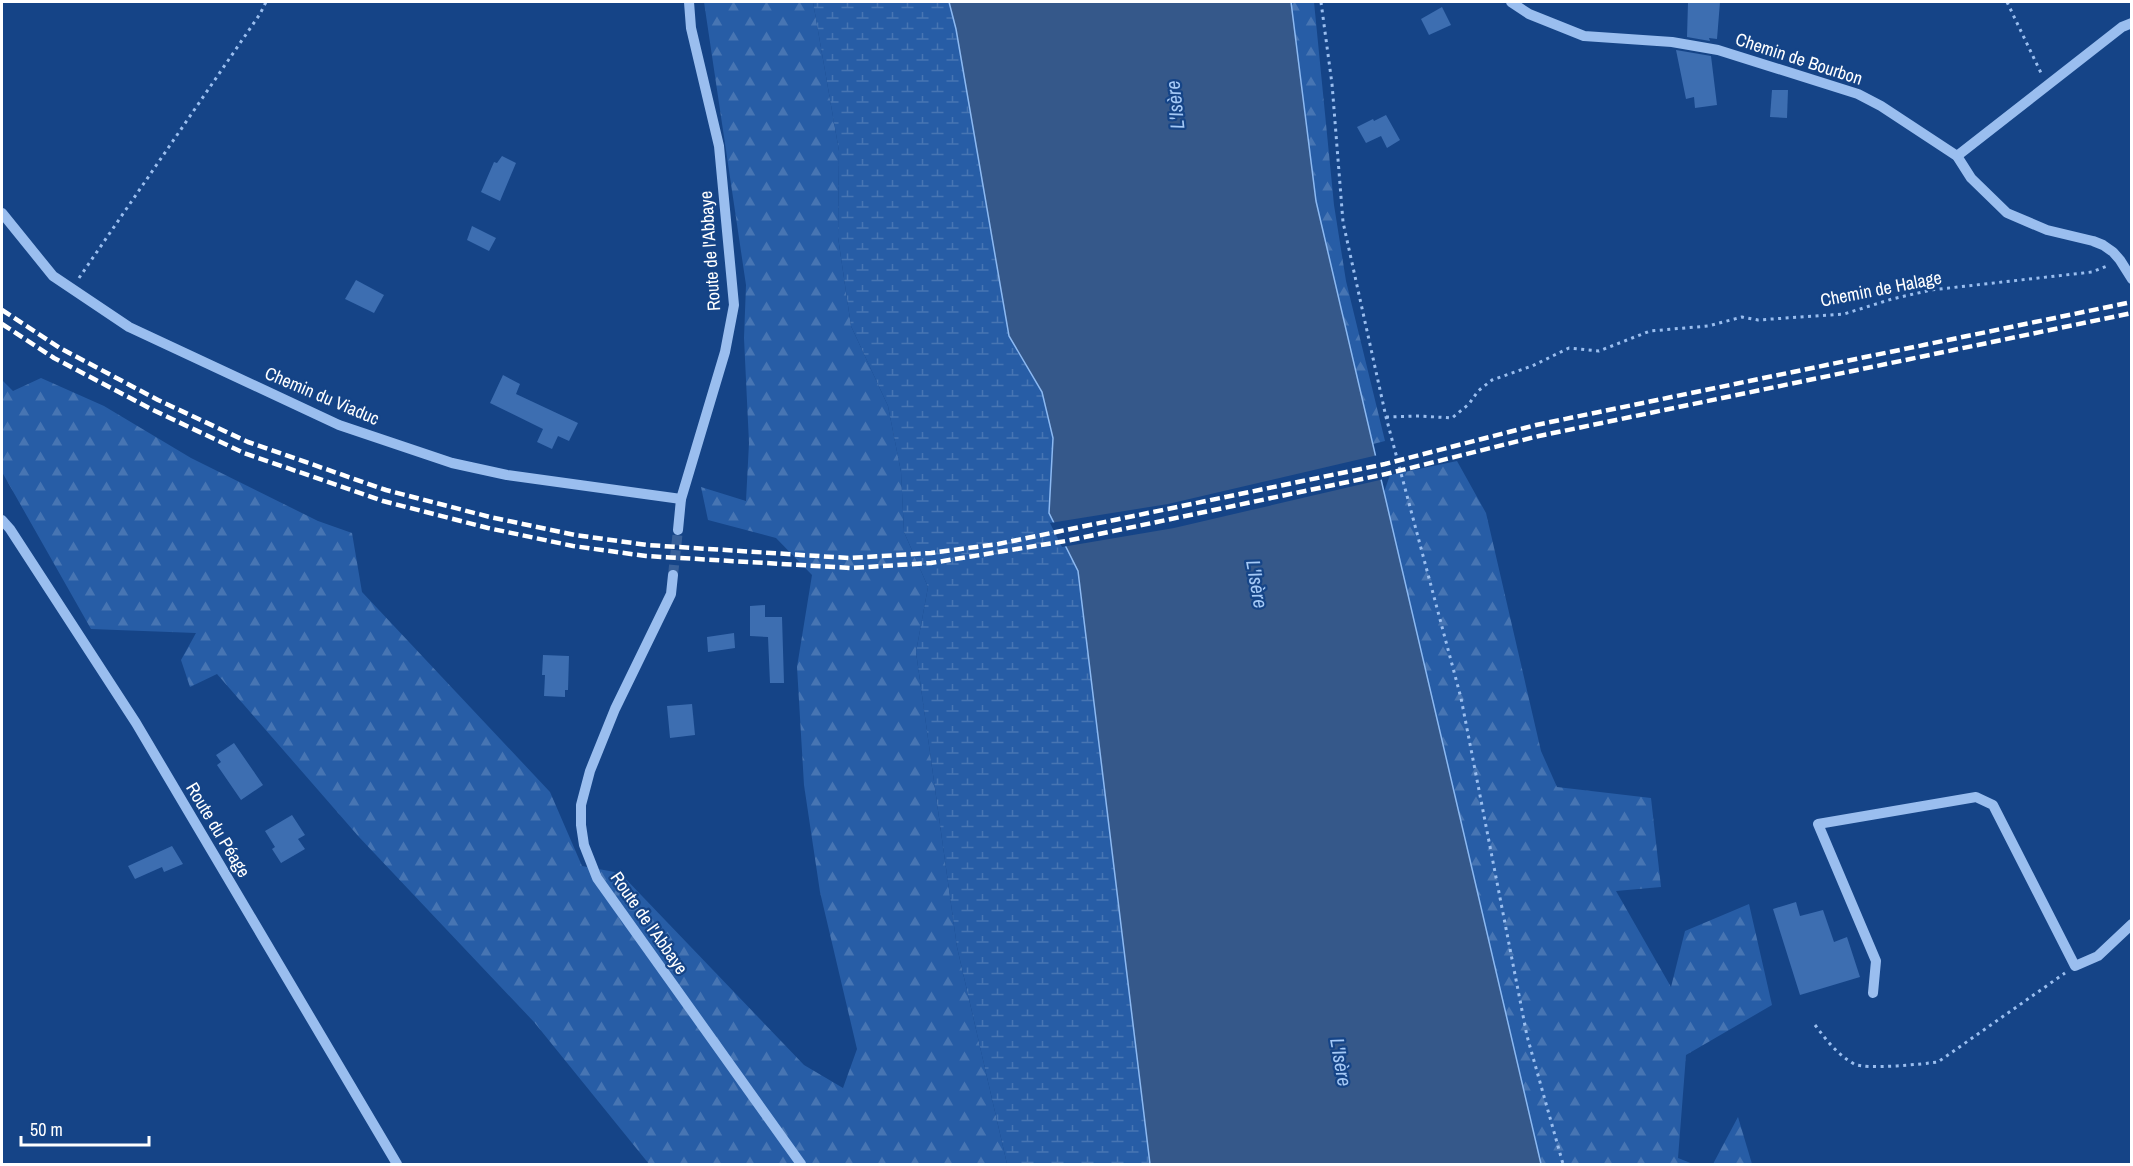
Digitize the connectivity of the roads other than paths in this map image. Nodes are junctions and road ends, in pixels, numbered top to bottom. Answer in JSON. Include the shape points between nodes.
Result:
{"nodes":[{"id":1,"x":689,"y":2,"type":"edge"},
{"id":2,"x":1511,"y":2,"type":"edge"},
{"id":3,"x":2132,"y":23,"type":"edge"},
{"id":4,"x":1957,"y":156,"type":"junction"},
{"id":5,"x":2,"y":213,"type":"edge"},
{"id":6,"x":2132,"y":279,"type":"edge"},
{"id":7,"x":681,"y":499,"type":"junction"},
{"id":8,"x":2,"y":520,"type":"edge"},
{"id":9,"x":678,"y":530,"type":"tunnel mouth"},
{"id":10,"x":673,"y":575,"type":"tunnel mouth"},
{"id":11,"x":2132,"y":924,"type":"edge"},
{"id":12,"x":1873,"y":993,"type":"dead end"},
{"id":13,"x":396,"y":1164,"type":"edge"},
{"id":14,"x":801,"y":1164,"type":"edge"}],
"edges":[{"from":1,"to":7,"type":"street","name":"Route de l'Abbaye","via":[[691,28],[719,146],[734,305],[725,352]]},
{"from":2,"to":4,"type":"street","name":"Chemin de Bourbon","via":[[1529,14],[1584,36],[1672,42],[1718,50],[1830,84],[1881,106]]},
{"from":3,"to":4,"type":"street"},
{"from":4,"to":6,"type":"street","via":[[1971,178],[2007,213],[2047,230],[2093,241],[2113,252]]},
{"from":5,"to":7,"type":"street","name":"Chemin du Viaduc","via":[[53,276],[129,327],[339,425],[452,463],[507,475]]},
{"from":7,"to":9,"type":"street","name":"Route de l'Abbaye"},
{"from":8,"to":13,"type":"street","name":"Route du Péage","via":[[136,723]]},
{"from":10,"to":14,"type":"street","name":"Route de l'Abbaye","via":[[671,594],[615,709],[590,771],[581,805],[584,845],[597,879]]},
{"from":11,"to":12,"type":"street","via":[[2098,956],[2075,966],[1993,805],[1976,797],[1818,824],[1876,961]]}]}
